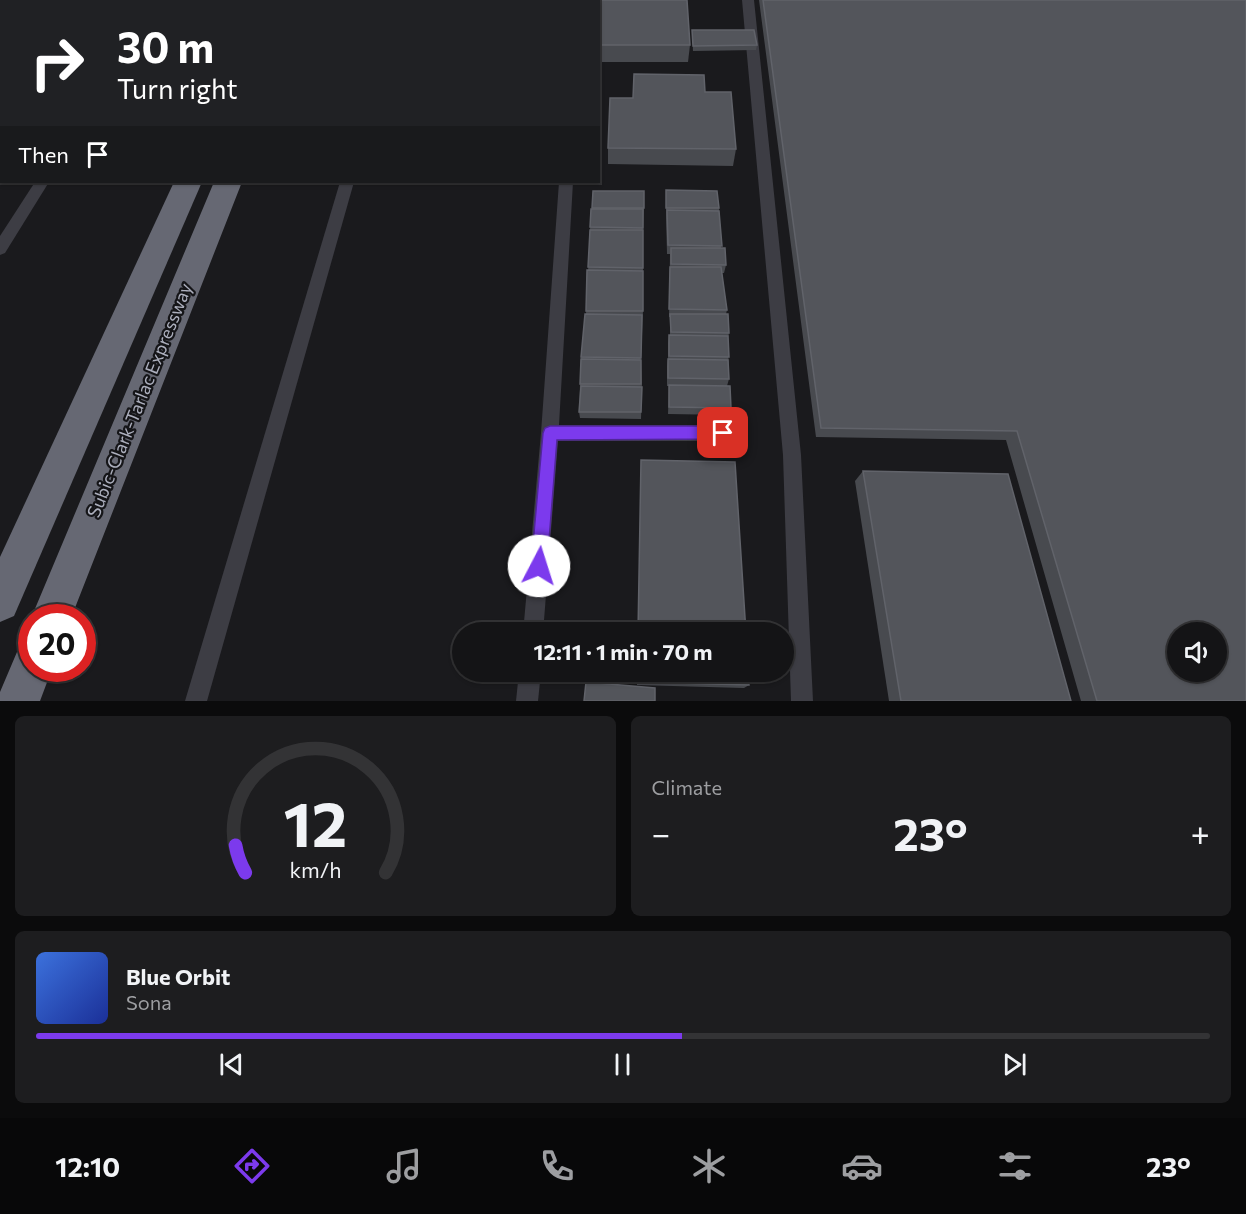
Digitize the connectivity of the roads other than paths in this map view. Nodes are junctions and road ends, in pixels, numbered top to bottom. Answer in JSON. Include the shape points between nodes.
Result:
{"nodes":[{"id":1,"x":748,"y":0,"type":"edge"},
{"id":2,"x":41,"y":183,"type":"edge"},
{"id":3,"x":188,"y":183,"type":"edge"},
{"id":4,"x":228,"y":183,"type":"edge"},
{"id":5,"x":347,"y":183,"type":"edge"},
{"id":6,"x":566,"y":183,"type":"edge"},
{"id":7,"x":0,"y":249,"type":"edge"},
{"id":8,"x":550,"y":433,"type":"junction"},
{"id":9,"x":723,"y":433,"type":"dead end"},
{"id":10,"x":0,"y":602,"type":"edge"},
{"id":11,"x":57,"y":604,"type":"edge"},
{"id":12,"x":534,"y":622,"type":"edge"},
{"id":13,"x":26,"y":682,"type":"edge"},
{"id":14,"x":529,"y":682,"type":"edge"},
{"id":15,"x":18,"y":701,"type":"edge"},
{"id":16,"x":196,"y":701,"type":"edge"},
{"id":17,"x":527,"y":701,"type":"edge"},
{"id":18,"x":802,"y":701,"type":"edge"}],
"edges":[{"from":1,"to":18,"type":"lane","via":[[792,455]]},
{"from":2,"to":7,"type":"lane"},
{"from":3,"to":10,"type":"highway"},
{"from":4,"to":11,"type":"highway","name":"Subic-Clark-Tarlac Expressway"},
{"from":5,"to":16,"type":"lane"},
{"from":6,"to":8,"type":"lane"},
{"from":8,"to":9,"type":"lane"},
{"from":8,"to":12,"type":"lane"},
{"from":13,"to":15,"type":"highway"},
{"from":14,"to":17,"type":"lane"}]}
